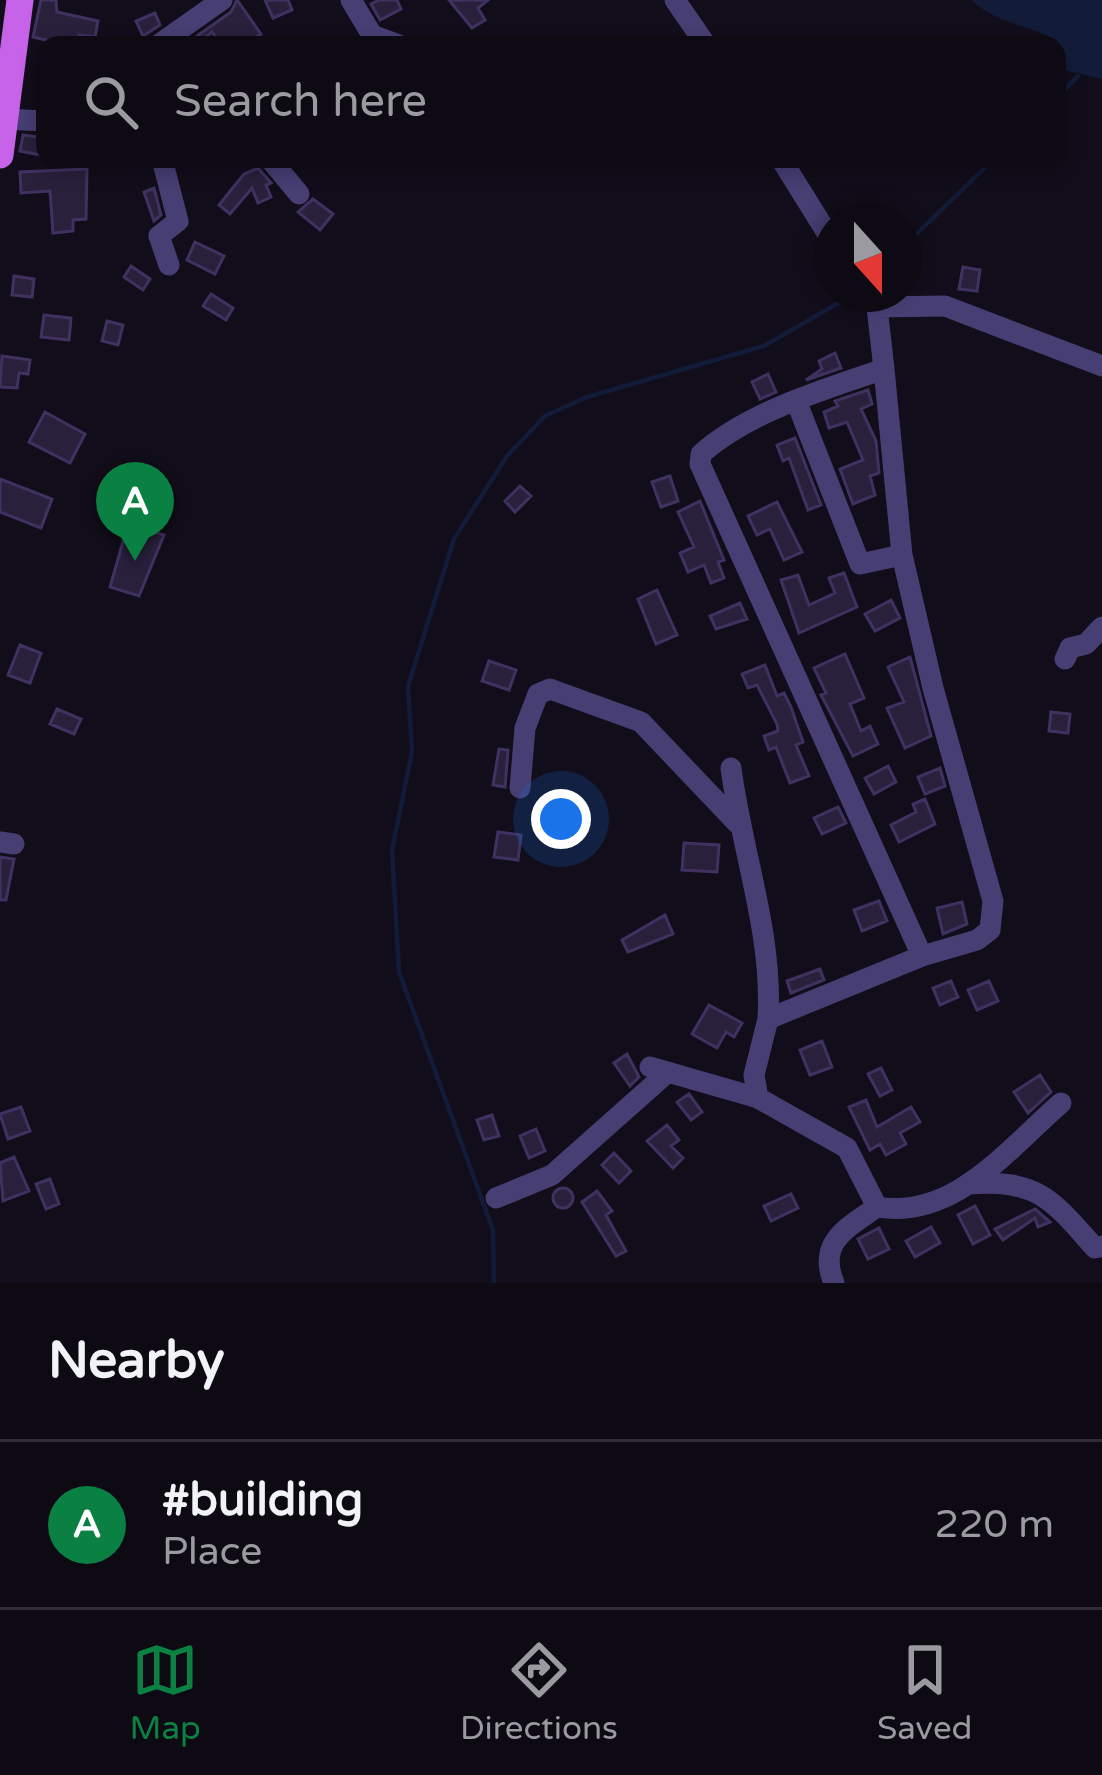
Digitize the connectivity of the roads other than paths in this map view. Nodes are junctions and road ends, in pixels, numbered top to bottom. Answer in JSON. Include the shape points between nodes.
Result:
{"nodes":[{"id":1,"x":20,"y":0,"type":"edge"},
{"id":2,"x":222,"y":0,"type":"edge"},
{"id":3,"x":351,"y":0,"type":"edge"},
{"id":4,"x":675,"y":0,"type":"edge"},
{"id":5,"x":190,"y":36,"type":"edge"},
{"id":6,"x":375,"y":36,"type":"edge"},
{"id":7,"x":700,"y":36,"type":"edge"},
{"id":8,"x":5,"y":71,"type":"edge"},
{"id":9,"x":3,"y":115,"type":"edge"},
{"id":10,"x":36,"y":120,"type":"edge"},
{"id":11,"x":0,"y":155,"type":"edge"},
{"id":12,"x":164,"y":168,"type":"edge"},
{"id":13,"x":278,"y":168,"type":"edge"},
{"id":14,"x":787,"y":168,"type":"edge"},
{"id":15,"x":298,"y":194,"type":"dead end"},
{"id":16,"x":814,"y":212,"type":"edge"},
{"id":17,"x":169,"y":265,"type":"dead end"},
{"id":18,"x":922,"y":305,"type":"edge"},
{"id":19,"x":874,"y":312,"type":"edge"},
{"id":20,"x":1102,"y":366,"type":"edge"},
{"id":21,"x":884,"y":369,"type":"junction"},
{"id":22,"x":796,"y":403,"type":"junction"},
{"id":23,"x":902,"y":555,"type":"junction"},
{"id":24,"x":1102,"y":627,"type":"edge"},
{"id":25,"x":1065,"y":659,"type":"dead end"},
{"id":26,"x":731,"y":768,"type":"dead end"},
{"id":27,"x":520,"y":788,"type":"dead end"},
{"id":28,"x":738,"y":824,"type":"junction"},
{"id":29,"x":922,"y":956,"type":"junction"},
{"id":30,"x":768,"y":1019,"type":"junction"},
{"id":31,"x":758,"y":1097,"type":"junction"},
{"id":32,"x":1061,"y":1103,"type":"dead end"},
{"id":33,"x":969,"y":1184,"type":"junction"},
{"id":34,"x":496,"y":1198,"type":"dead end"},
{"id":35,"x":877,"y":1207,"type":"junction"},
{"id":36,"x":1102,"y":1246,"type":"edge"},
{"id":37,"x":834,"y":1283,"type":"edge"}],
"edges":[{"from":1,"to":8,"type":"main road"},
{"from":2,"to":5,"type":"street"},
{"from":3,"to":6,"type":"street"},
{"from":4,"to":7,"type":"street"},
{"from":8,"to":9,"type":"main road"},
{"from":9,"to":10,"type":"street"},
{"from":9,"to":11,"type":"main road"},
{"from":12,"to":17,"type":"street","via":[[178,221],[160,236]]},
{"from":13,"to":15,"type":"street"},
{"from":14,"to":16,"type":"street"},
{"from":18,"to":20,"type":"street"},
{"from":19,"to":21,"type":"street"},
{"from":21,"to":22,"type":"street"},
{"from":21,"to":23,"type":"street"},
{"from":22,"to":23,"type":"street","via":[[860,563]]},
{"from":22,"to":29,"type":"street","via":[[712,443],[700,464]]},
{"from":23,"to":29,"type":"street","via":[[993,901],[990,930]]},
{"from":24,"to":25,"type":"street"},
{"from":26,"to":28,"type":"street"},
{"from":27,"to":28,"type":"street","via":[[525,728],[538,694],[550,689],[641,722]]},
{"from":28,"to":30,"type":"street","via":[[769,945]]},
{"from":29,"to":30,"type":"street"},
{"from":30,"to":31,"type":"street","via":[[754,1075]]},
{"from":31,"to":34,"type":"street","via":[[659,1070],[552,1175]]},
{"from":31,"to":35,"type":"street","via":[[847,1148]]},
{"from":32,"to":33,"type":"street"},
{"from":33,"to":35,"type":"street","via":[[940,1202]]},
{"from":33,"to":36,"type":"street","via":[[1033,1188],[1095,1248]]},
{"from":35,"to":37,"type":"street","via":[[829,1246]]}]}
